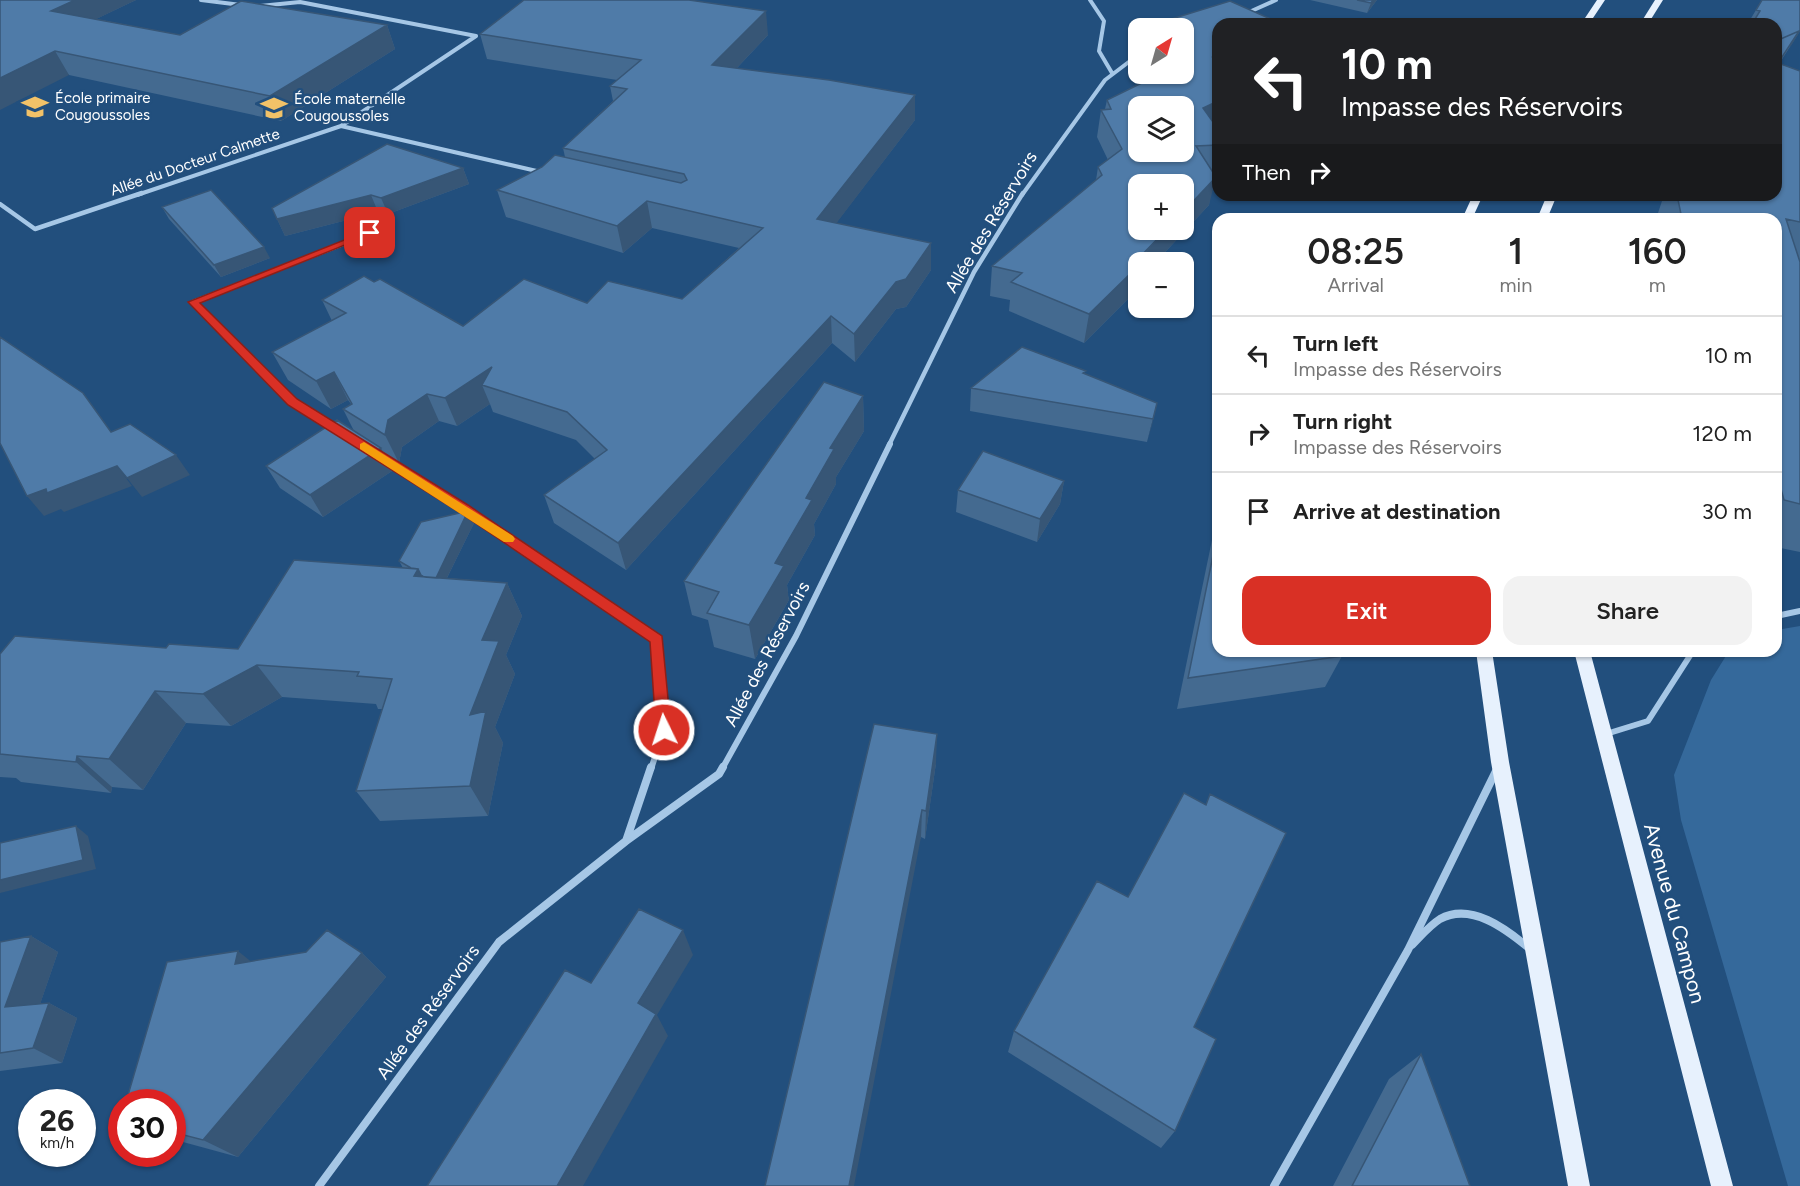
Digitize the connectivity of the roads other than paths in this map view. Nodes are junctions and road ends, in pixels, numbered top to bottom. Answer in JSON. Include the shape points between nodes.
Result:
{"nodes":[{"id":1,"x":201,"y":0,"type":"edge"},
{"id":2,"x":1090,"y":0,"type":"edge"},
{"id":3,"x":1276,"y":0,"type":"edge"},
{"id":4,"x":1601,"y":0,"type":"edge"},
{"id":5,"x":1659,"y":0,"type":"edge"},
{"id":6,"x":1243,"y":14,"type":"edge"},
{"id":7,"x":1589,"y":18,"type":"edge"},
{"id":8,"x":1648,"y":18,"type":"edge"},
{"id":9,"x":1128,"y":62,"type":"edge"},
{"id":10,"x":1113,"y":73,"type":"junction"},
{"id":11,"x":341,"y":126,"type":"junction"},
{"id":12,"x":548,"y":173,"type":"edge"},
{"id":13,"x":0,"y":204,"type":"edge"},
{"id":14,"x":392,"y":225,"type":"dead end"},
{"id":15,"x":343,"y":433,"type":"edge"},
{"id":16,"x":373,"y":452,"type":"edge"},
{"id":17,"x":1800,"y":611,"type":"edge"},
{"id":18,"x":1782,"y":615,"type":"edge"},
{"id":19,"x":1485,"y":657,"type":"edge"},
{"id":20,"x":1584,"y":657,"type":"edge"},
{"id":21,"x":1689,"y":657,"type":"edge"},
{"id":22,"x":1605,"y":734,"type":"junction"},
{"id":23,"x":1500,"y":762,"type":"junction"},
{"id":24,"x":626,"y":841,"type":"junction"},
{"id":25,"x":1408,"y":950,"type":"junction"},
{"id":26,"x":1536,"y":954,"type":"junction"},
{"id":27,"x":319,"y":1186,"type":"edge"},
{"id":28,"x":1274,"y":1186,"type":"edge"},
{"id":29,"x":1578,"y":1186,"type":"edge"},
{"id":30,"x":1722,"y":1186,"type":"edge"}],
"edges":[{"from":1,"to":11,"type":"street","via":[[250,7],[300,2],[476,36]]},
{"from":2,"to":10,"type":"street","via":[[1104,21],[1098,51]]},
{"from":3,"to":6,"type":"street"},
{"from":4,"to":7,"type":"main road"},
{"from":5,"to":8,"type":"main road"},
{"from":9,"to":10,"type":"street","name":"Allée des Réservoirs"},
{"from":10,"to":24,"type":"street","name":"Allée des Réservoirs","via":[[1019,199],[974,272],[796,636],[719,774]]},
{"from":11,"to":12,"type":"street"},
{"from":11,"to":13,"type":"street","name":"Allée du Docteur Calmette","via":[[35,230]]},
{"from":14,"to":15,"type":"street","via":[[193,302],[292,402]]},
{"from":16,"to":24,"type":"street","via":[[657,640],[664,730]]},
{"from":17,"to":18,"type":"street"},
{"from":19,"to":23,"type":"main road"},
{"from":20,"to":22,"type":"main road","name":"Avenue du Campon"},
{"from":21,"to":22,"type":"street","via":[[1648,720]]},
{"from":22,"to":30,"type":"main road","name":"Avenue du Campon"},
{"from":23,"to":25,"type":"street"},
{"from":23,"to":26,"type":"main road"},
{"from":24,"to":27,"type":"street","name":"Allée des Réservoirs","via":[[499,942]]},
{"from":25,"to":26,"type":"street","via":[[1432,925],[1448,916],[1467,915],[1508,930]]},
{"from":25,"to":28,"type":"street"},
{"from":26,"to":29,"type":"main road"}]}
